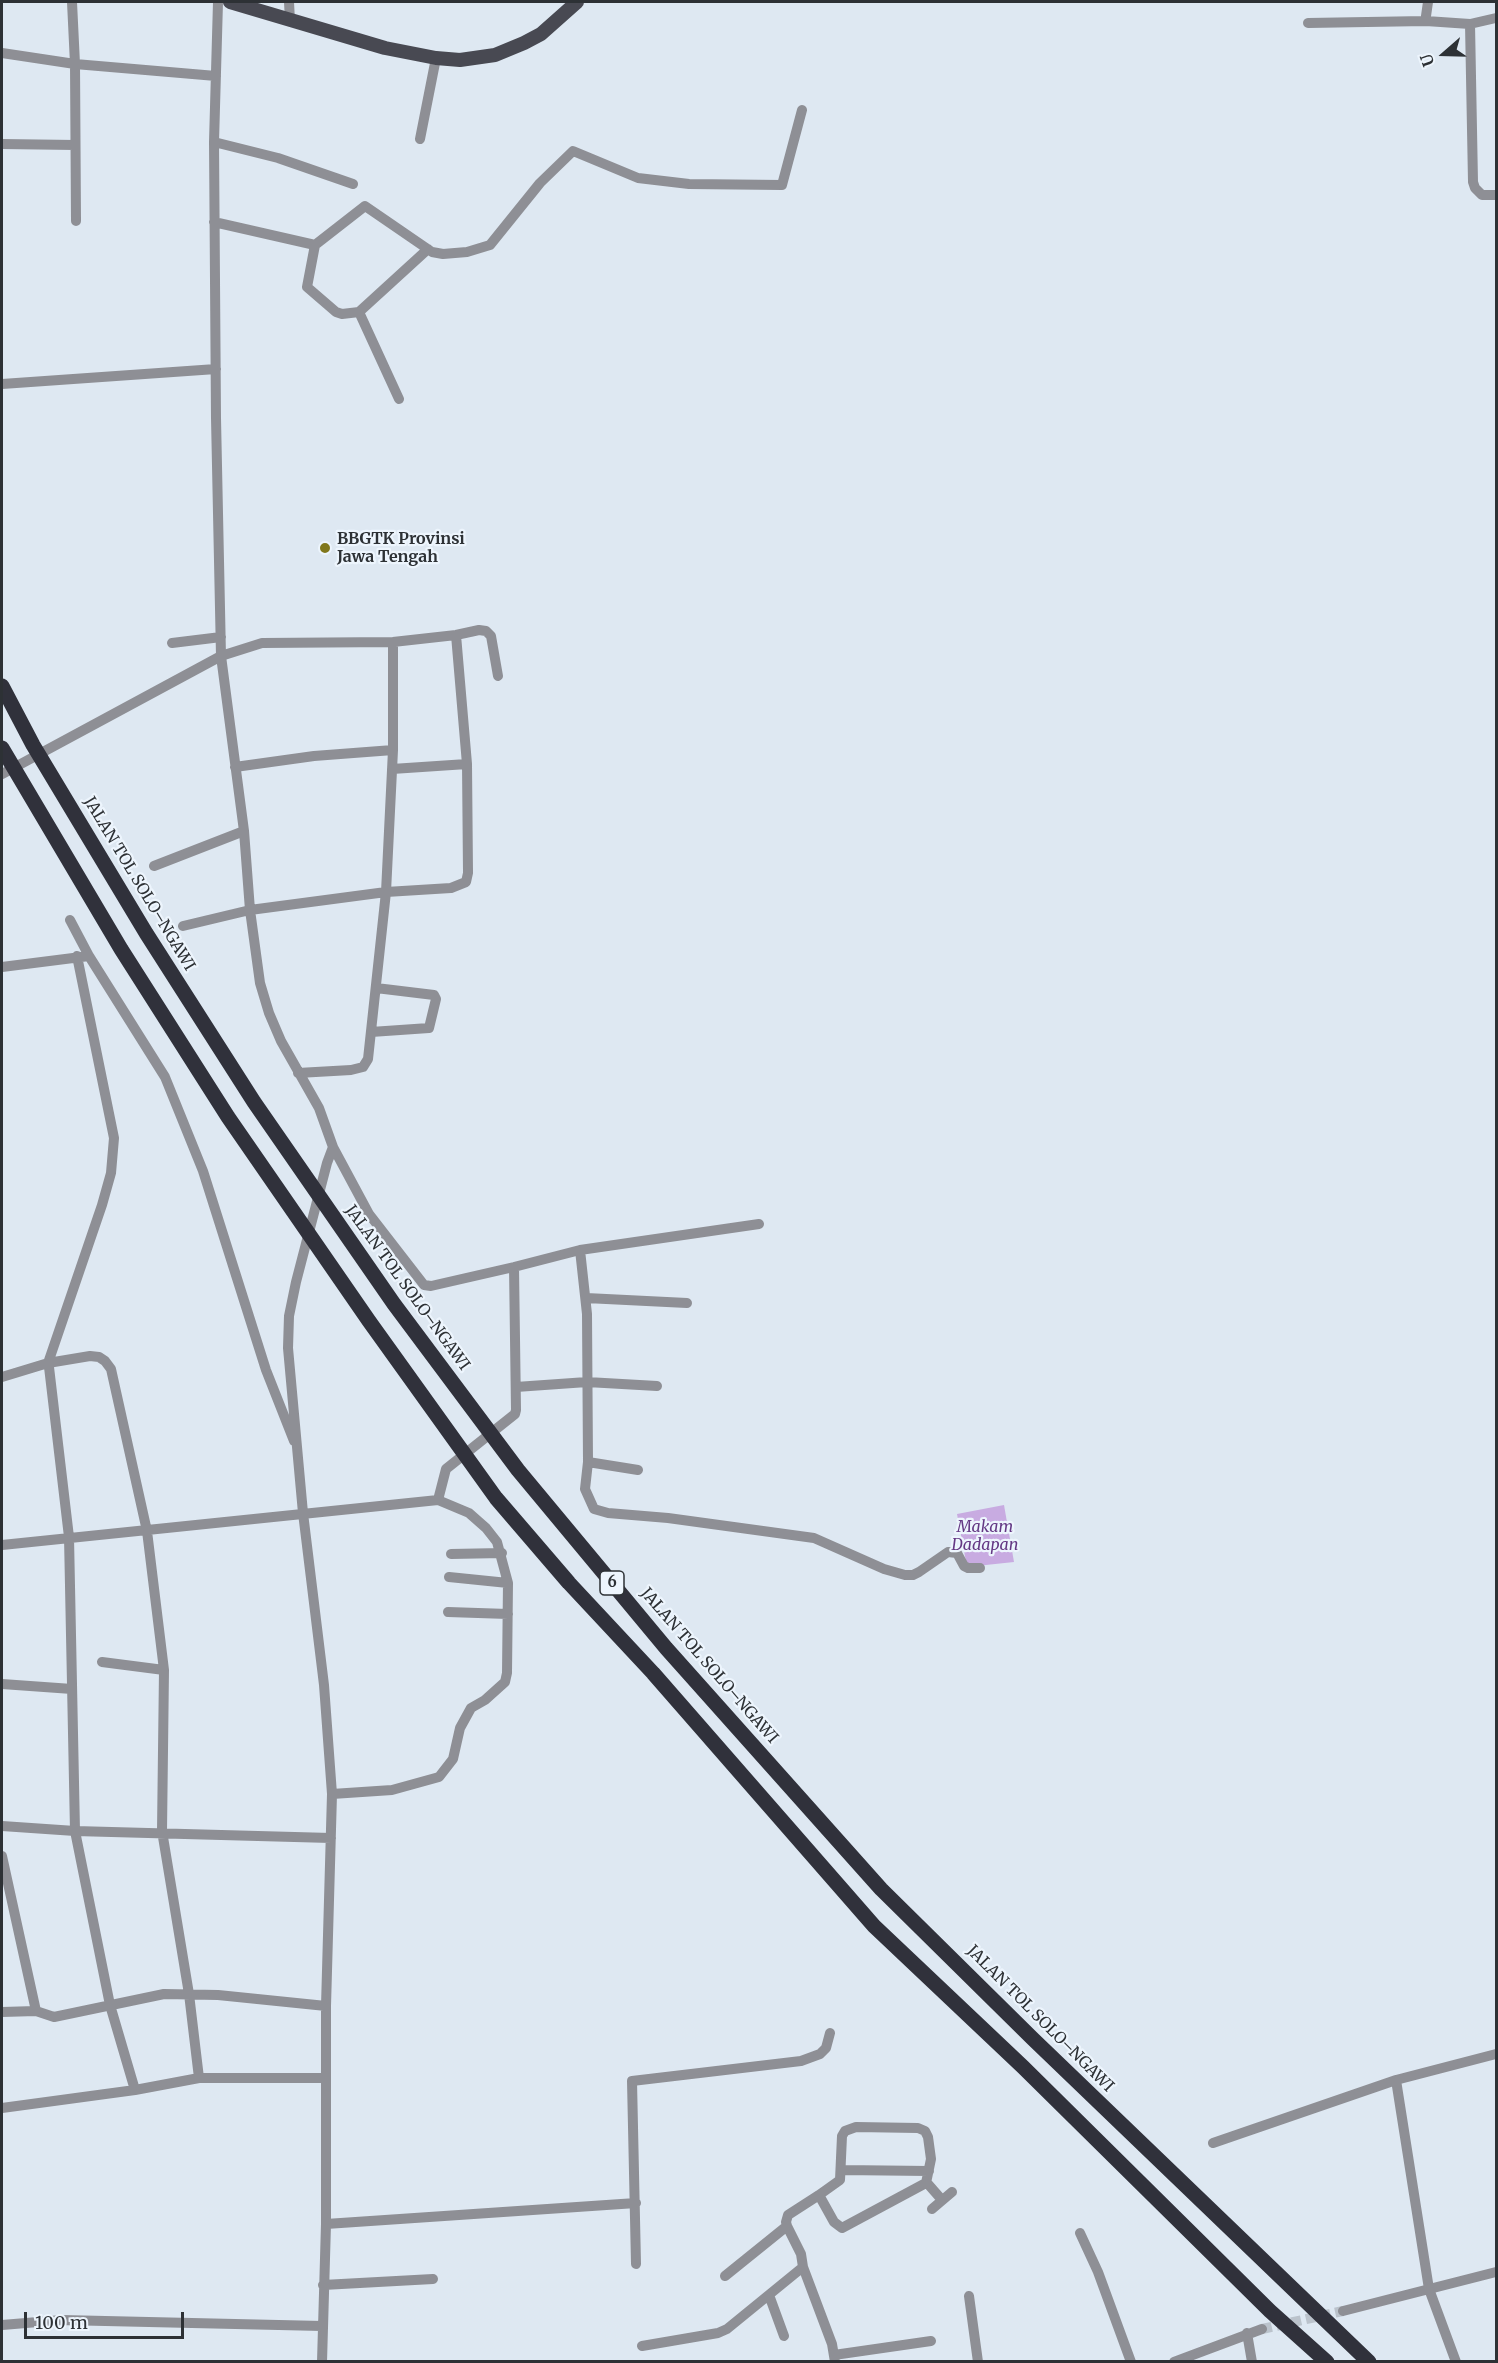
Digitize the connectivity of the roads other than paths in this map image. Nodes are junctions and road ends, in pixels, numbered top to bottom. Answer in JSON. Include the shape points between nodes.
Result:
{"nodes":[{"id":1,"x":72,"y":2,"type":"edge"},
{"id":2,"x":218,"y":2,"type":"edge"},
{"id":3,"x":230,"y":2,"type":"edge"},
{"id":4,"x":289,"y":2,"type":"edge"},
{"id":5,"x":578,"y":2,"type":"edge"},
{"id":6,"x":1428,"y":2,"type":"edge"},
{"id":7,"x":1426,"y":16,"type":"dead end"},
{"id":8,"x":1497,"y":18,"type":"edge"},
{"id":9,"x":290,"y":21,"type":"junction"},
{"id":10,"x":1308,"y":23,"type":"dead end"},
{"id":11,"x":1470,"y":24,"type":"junction"},
{"id":12,"x":2,"y":53,"type":"edge"},
{"id":13,"x":436,"y":58,"type":"junction"},
{"id":14,"x":75,"y":64,"type":"junction"},
{"id":15,"x":216,"y":76,"type":"junction"},
{"id":16,"x":802,"y":110,"type":"dead end"},
{"id":17,"x":420,"y":139,"type":"dead end"},
{"id":18,"x":214,"y":142,"type":"junction"},
{"id":19,"x":2,"y":144,"type":"edge"},
{"id":20,"x":75,"y":145,"type":"junction"},
{"id":21,"x":353,"y":184,"type":"dead end"},
{"id":22,"x":1497,"y":195,"type":"edge"},
{"id":23,"x":76,"y":221,"type":"dead end"},
{"id":24,"x":214,"y":222,"type":"junction"},
{"id":25,"x":315,"y":245,"type":"junction"},
{"id":26,"x":428,"y":249,"type":"junction"},
{"id":27,"x":359,"y":312,"type":"junction"},
{"id":28,"x":216,"y":369,"type":"junction"},
{"id":29,"x":2,"y":384,"type":"edge"},
{"id":30,"x":399,"y":399,"type":"dead end"},
{"id":31,"x":456,"y":635,"type":"junction"},
{"id":32,"x":221,"y":637,"type":"junction"},
{"id":33,"x":393,"y":642,"type":"junction"},
{"id":34,"x":172,"y":643,"type":"dead end"},
{"id":35,"x":221,"y":656,"type":"junction"},
{"id":36,"x":498,"y":676,"type":"dead end"},
{"id":37,"x":2,"y":686,"type":"edge"},
{"id":38,"x":2,"y":748,"type":"edge"},
{"id":39,"x":393,"y":750,"type":"junction"},
{"id":40,"x":467,"y":764,"type":"junction"},
{"id":41,"x":235,"y":766,"type":"junction"},
{"id":42,"x":392,"y":769,"type":"junction"},
{"id":43,"x":2,"y":774,"type":"edge"},
{"id":44,"x":244,"y":831,"type":"junction"},
{"id":45,"x":154,"y":866,"type":"dead end"},
{"id":46,"x":386,"y":892,"type":"junction"},
{"id":47,"x":250,"y":910,"type":"junction"},
{"id":48,"x":70,"y":920,"type":"dead end"},
{"id":49,"x":183,"y":926,"type":"dead end"},
{"id":50,"x":83,"y":956,"type":"junction"},
{"id":51,"x":2,"y":967,"type":"edge"},
{"id":52,"x":376,"y":988,"type":"junction"},
{"id":53,"x":371,"y":1032,"type":"junction"},
{"id":54,"x":298,"y":1073,"type":"junction"},
{"id":55,"x":333,"y":1148,"type":"junction"},
{"id":56,"x":759,"y":1224,"type":"dead end"},
{"id":57,"x":580,"y":1250,"type":"junction"},
{"id":58,"x":514,"y":1267,"type":"junction"},
{"id":59,"x":586,"y":1298,"type":"junction"},
{"id":60,"x":687,"y":1303,"type":"dead end"},
{"id":61,"x":48,"y":1363,"type":"junction"},
{"id":62,"x":2,"y":1377,"type":"edge"},
{"id":63,"x":587,"y":1382,"type":"junction"},
{"id":64,"x":657,"y":1386,"type":"dead end"},
{"id":65,"x":516,"y":1387,"type":"junction"},
{"id":66,"x":298,"y":1453,"type":"junction"},
{"id":67,"x":588,"y":1462,"type":"junction"},
{"id":68,"x":638,"y":1470,"type":"dead end"},
{"id":69,"x":438,"y":1500,"type":"junction"},
{"id":70,"x":303,"y":1513,"type":"junction"},
{"id":71,"x":147,"y":1531,"type":"junction"},
{"id":72,"x":69,"y":1538,"type":"junction"},
{"id":73,"x":2,"y":1545,"type":"edge"},
{"id":74,"x":501,"y":1553,"type":"junction"},
{"id":75,"x":451,"y":1554,"type":"dead end"},
{"id":76,"x":980,"y":1568,"type":"dead end"},
{"id":77,"x":449,"y":1578,"type":"dead end"},
{"id":78,"x":508,"y":1583,"type":"junction"},
{"id":79,"x":448,"y":1612,"type":"dead end"},
{"id":80,"x":508,"y":1614,"type":"junction"},
{"id":81,"x":102,"y":1662,"type":"dead end"},
{"id":82,"x":164,"y":1670,"type":"junction"},
{"id":83,"x":2,"y":1684,"type":"edge"},
{"id":84,"x":72,"y":1689,"type":"junction"},
{"id":85,"x":332,"y":1794,"type":"junction"},
{"id":86,"x":2,"y":1826,"type":"edge"},
{"id":87,"x":75,"y":1831,"type":"junction"},
{"id":88,"x":162,"y":1831,"type":"junction"},
{"id":89,"x":330,"y":1838,"type":"junction"},
{"id":90,"x":2,"y":1856,"type":"edge"},
{"id":91,"x":189,"y":1994,"type":"junction"},
{"id":92,"x":110,"y":2006,"type":"junction"},
{"id":93,"x":326,"y":2006,"type":"junction"},
{"id":94,"x":36,"y":2011,"type":"junction"},
{"id":95,"x":2,"y":2013,"type":"edge"},
{"id":96,"x":830,"y":2033,"type":"dead end"},
{"id":97,"x":1497,"y":2054,"type":"edge"},
{"id":98,"x":200,"y":2078,"type":"junction"},
{"id":99,"x":326,"y":2078,"type":"junction"},
{"id":100,"x":1396,"y":2080,"type":"junction"},
{"id":101,"x":135,"y":2090,"type":"junction"},
{"id":102,"x":2,"y":2108,"type":"edge"},
{"id":103,"x":1213,"y":2144,"type":"dead end"},
{"id":104,"x":841,"y":2170,"type":"junction"},
{"id":105,"x":929,"y":2171,"type":"junction"},
{"id":106,"x":926,"y":2183,"type":"junction"},
{"id":107,"x":952,"y":2192,"type":"dead end"},
{"id":108,"x":819,"y":2195,"type":"junction"},
{"id":109,"x":942,"y":2200,"type":"junction"},
{"id":110,"x":636,"y":2203,"type":"junction"},
{"id":111,"x":932,"y":2209,"type":"dead end"},
{"id":112,"x":326,"y":2224,"type":"junction"},
{"id":113,"x":787,"y":2226,"type":"junction"},
{"id":114,"x":1080,"y":2233,"type":"dead end"},
{"id":115,"x":636,"y":2264,"type":"dead end"},
{"id":116,"x":803,"y":2267,"type":"junction"},
{"id":117,"x":1497,"y":2272,"type":"edge"},
{"id":118,"x":724,"y":2276,"type":"dead end"},
{"id":119,"x":433,"y":2278,"type":"dead end"},
{"id":120,"x":323,"y":2285,"type":"junction"},
{"id":121,"x":1429,"y":2289,"type":"junction"},
{"id":122,"x":769,"y":2295,"type":"junction"},
{"id":123,"x":969,"y":2296,"type":"dead end"},
{"id":124,"x":1343,"y":2311,"type":"tunnel mouth"},
{"id":125,"x":2,"y":2325,"type":"edge"},
{"id":126,"x":322,"y":2326,"type":"junction"},
{"id":127,"x":1262,"y":2329,"type":"tunnel mouth"},
{"id":128,"x":1248,"y":2333,"type":"junction"},
{"id":129,"x":784,"y":2336,"type":"dead end"},
{"id":130,"x":931,"y":2341,"type":"dead end"},
{"id":131,"x":642,"y":2346,"type":"dead end"},
{"id":132,"x":856,"y":2357,"type":"edge"},
{"id":133,"x":835,"y":2358,"type":"edge"},
{"id":134,"x":322,"y":2361,"type":"edge"},
{"id":135,"x":978,"y":2361,"type":"edge"},
{"id":136,"x":1131,"y":2361,"type":"edge"},
{"id":137,"x":1174,"y":2361,"type":"edge"},
{"id":138,"x":1252,"y":2361,"type":"edge"},
{"id":139,"x":1327,"y":2361,"type":"edge"},
{"id":140,"x":1369,"y":2361,"type":"edge"},
{"id":141,"x":1456,"y":2361,"type":"edge"}],
"edges":[{"from":1,"to":14,"type":"street"},
{"from":2,"to":15,"type":"street"},
{"from":3,"to":9,"type":"main road"},
{"from":4,"to":9,"type":"street"},
{"from":5,"to":13,"type":"main road","via":[[541,34],[508,50],[481,59]]},
{"from":6,"to":7,"type":"street"},
{"from":8,"to":11,"type":"street"},
{"from":9,"to":13,"type":"main road"},
{"from":10,"to":11,"type":"street"},
{"from":11,"to":22,"type":"street","via":[[1473,182],[1482,195]]},
{"from":12,"to":14,"type":"street"},
{"from":13,"to":17,"type":"street"},
{"from":14,"to":15,"type":"street"},
{"from":14,"to":20,"type":"street"},
{"from":15,"to":18,"type":"street"},
{"from":16,"to":26,"type":"street","via":[[782,185],[638,178],[573,151],[540,183],[490,245],[455,254]]},
{"from":18,"to":21,"type":"street","via":[[278,158]]},
{"from":18,"to":24,"type":"street"},
{"from":19,"to":20,"type":"street"},
{"from":20,"to":23,"type":"street"},
{"from":24,"to":25,"type":"street"},
{"from":24,"to":28,"type":"street"},
{"from":25,"to":26,"type":"street","via":[[365,206]]},
{"from":25,"to":27,"type":"street","via":[[307,286],[336,312]]},
{"from":26,"to":27,"type":"street"},
{"from":27,"to":30,"type":"street"},
{"from":28,"to":29,"type":"street"},
{"from":28,"to":32,"type":"street"},
{"from":31,"to":33,"type":"street"},
{"from":31,"to":36,"type":"street","via":[[486,631]]},
{"from":31,"to":40,"type":"street"},
{"from":32,"to":34,"type":"street"},
{"from":32,"to":35,"type":"street"},
{"from":33,"to":35,"type":"street","via":[[262,643]]},
{"from":33,"to":39,"type":"street"},
{"from":35,"to":41,"type":"street"},
{"from":35,"to":43,"type":"street"},
{"from":37,"to":140,"type":"highway","name":"JALAN TOL SOLO–NGAWI","number":"6","via":[[146,933],[254,1102],[394,1304],[550,1510],[666,1648],[881,1888],[1065,2071]]},
{"from":38,"to":139,"type":"highway","number":"6","via":[[121,949],[228,1118],[496,1498],[874,1926],[1270,2311]]},
{"from":39,"to":41,"type":"street"},
{"from":39,"to":42,"type":"street"},
{"from":40,"to":42,"type":"street"},
{"from":40,"to":46,"type":"street","via":[[466,882],[451,888]]},
{"from":41,"to":44,"type":"street"},
{"from":42,"to":46,"type":"street"},
{"from":44,"to":45,"type":"street"},
{"from":44,"to":47,"type":"street"},
{"from":46,"to":47,"type":"street"},
{"from":46,"to":52,"type":"street"},
{"from":47,"to":49,"type":"street"},
{"from":47,"to":54,"type":"street","via":[[260,983],[269,1013]]},
{"from":48,"to":50,"type":"street"},
{"from":50,"to":51,"type":"street"},
{"from":50,"to":61,"type":"street","via":[[114,1138],[111,1173]]},
{"from":50,"to":66,"type":"street","via":[[165,1077],[183,1118],[266,1370]]},
{"from":52,"to":53,"type":"street"},
{"from":52,"to":53,"type":"street","via":[[434,995],[436,999],[429,1028]]},
{"from":53,"to":54,"type":"street","via":[[368,1059],[363,1067]]},
{"from":54,"to":55,"type":"street","via":[[320,1108]]},
{"from":55,"to":58,"type":"street","via":[[369,1214],[424,1285]]},
{"from":55,"to":66,"type":"street","via":[[290,1316],[288,1348]]},
{"from":56,"to":57,"type":"street"},
{"from":57,"to":58,"type":"street"},
{"from":57,"to":59,"type":"street"},
{"from":58,"to":65,"type":"street"},
{"from":59,"to":60,"type":"street"},
{"from":59,"to":63,"type":"street"},
{"from":61,"to":62,"type":"street"},
{"from":61,"to":71,"type":"street","via":[[90,1356],[105,1360],[111,1369]]},
{"from":61,"to":72,"type":"street"},
{"from":63,"to":64,"type":"street"},
{"from":63,"to":65,"type":"street"},
{"from":63,"to":67,"type":"street"},
{"from":65,"to":69,"type":"street","via":[[515,1414],[446,1469]]},
{"from":66,"to":70,"type":"street"},
{"from":67,"to":68,"type":"street"},
{"from":67,"to":76,"type":"street","via":[[585,1489],[590,1503],[600,1511],[814,1538],[905,1575],[919,1572],[948,1552],[957,1553],[968,1568]]},
{"from":69,"to":70,"type":"street"},
{"from":69,"to":74,"type":"street","via":[[469,1513],[486,1528]]},
{"from":70,"to":71,"type":"street"},
{"from":70,"to":85,"type":"street","via":[[324,1686]]},
{"from":71,"to":72,"type":"street"},
{"from":71,"to":82,"type":"street"},
{"from":72,"to":73,"type":"street"},
{"from":72,"to":84,"type":"street"},
{"from":74,"to":75,"type":"street"},
{"from":74,"to":78,"type":"street"},
{"from":77,"to":78,"type":"street"},
{"from":78,"to":80,"type":"street"},
{"from":79,"to":80,"type":"street"},
{"from":80,"to":85,"type":"street","via":[[505,1682],[471,1708],[460,1728],[447,1770],[439,1777],[392,1790]]},
{"from":81,"to":82,"type":"street"},
{"from":82,"to":88,"type":"street"},
{"from":83,"to":84,"type":"street"},
{"from":84,"to":87,"type":"street"},
{"from":85,"to":89,"type":"street"},
{"from":86,"to":87,"type":"street"},
{"from":87,"to":88,"type":"street"},
{"from":87,"to":92,"type":"street"},
{"from":88,"to":89,"type":"street"},
{"from":88,"to":91,"type":"street"},
{"from":89,"to":93,"type":"street"},
{"from":90,"to":94,"type":"street"},
{"from":91,"to":92,"type":"street","via":[[164,1994]]},
{"from":91,"to":93,"type":"street"},
{"from":91,"to":98,"type":"street"},
{"from":92,"to":94,"type":"street","via":[[54,2017]]},
{"from":92,"to":101,"type":"street"},
{"from":93,"to":99,"type":"street"},
{"from":94,"to":95,"type":"street"},
{"from":96,"to":110,"type":"street","via":[[820,2054],[801,2061],[632,2081]]},
{"from":97,"to":100,"type":"street"},
{"from":98,"to":99,"type":"street"},
{"from":98,"to":101,"type":"street"},
{"from":99,"to":112,"type":"street"},
{"from":100,"to":103,"type":"street"},
{"from":100,"to":121,"type":"street"},
{"from":101,"to":102,"type":"street"},
{"from":104,"to":105,"type":"street"},
{"from":104,"to":105,"type":"street","via":[[840,2143],[845,2131],[868,2126],[925,2131],[930,2147]]},
{"from":104,"to":108,"type":"street","via":[[836,2185]]},
{"from":105,"to":106,"type":"street"},
{"from":106,"to":108,"type":"street","via":[[842,2228],[834,2222]]},
{"from":106,"to":109,"type":"street"},
{"from":107,"to":109,"type":"street"},
{"from":108,"to":113,"type":"street","via":[[788,2215]]},
{"from":109,"to":111,"type":"street"},
{"from":110,"to":112,"type":"street"},
{"from":110,"to":115,"type":"street"},
{"from":112,"to":120,"type":"street"},
{"from":113,"to":116,"type":"street","via":[[798,2245]]},
{"from":113,"to":118,"type":"street"},
{"from":114,"to":136,"type":"street"},
{"from":116,"to":122,"type":"street"},
{"from":116,"to":133,"type":"street"},
{"from":117,"to":121,"type":"street"},
{"from":119,"to":120,"type":"street"},
{"from":120,"to":126,"type":"street"},
{"from":121,"to":124,"type":"street"},
{"from":121,"to":141,"type":"street"},
{"from":122,"to":129,"type":"street"},
{"from":122,"to":131,"type":"street","via":[[718,2333]]},
{"from":123,"to":135,"type":"street"},
{"from":125,"to":126,"type":"street","via":[[62,2320]]},
{"from":126,"to":134,"type":"street"},
{"from":127,"to":128,"type":"street"},
{"from":128,"to":137,"type":"street"},
{"from":128,"to":138,"type":"street"},
{"from":130,"to":132,"type":"street"},
{"from":132,"to":133,"type":"street"}]}
